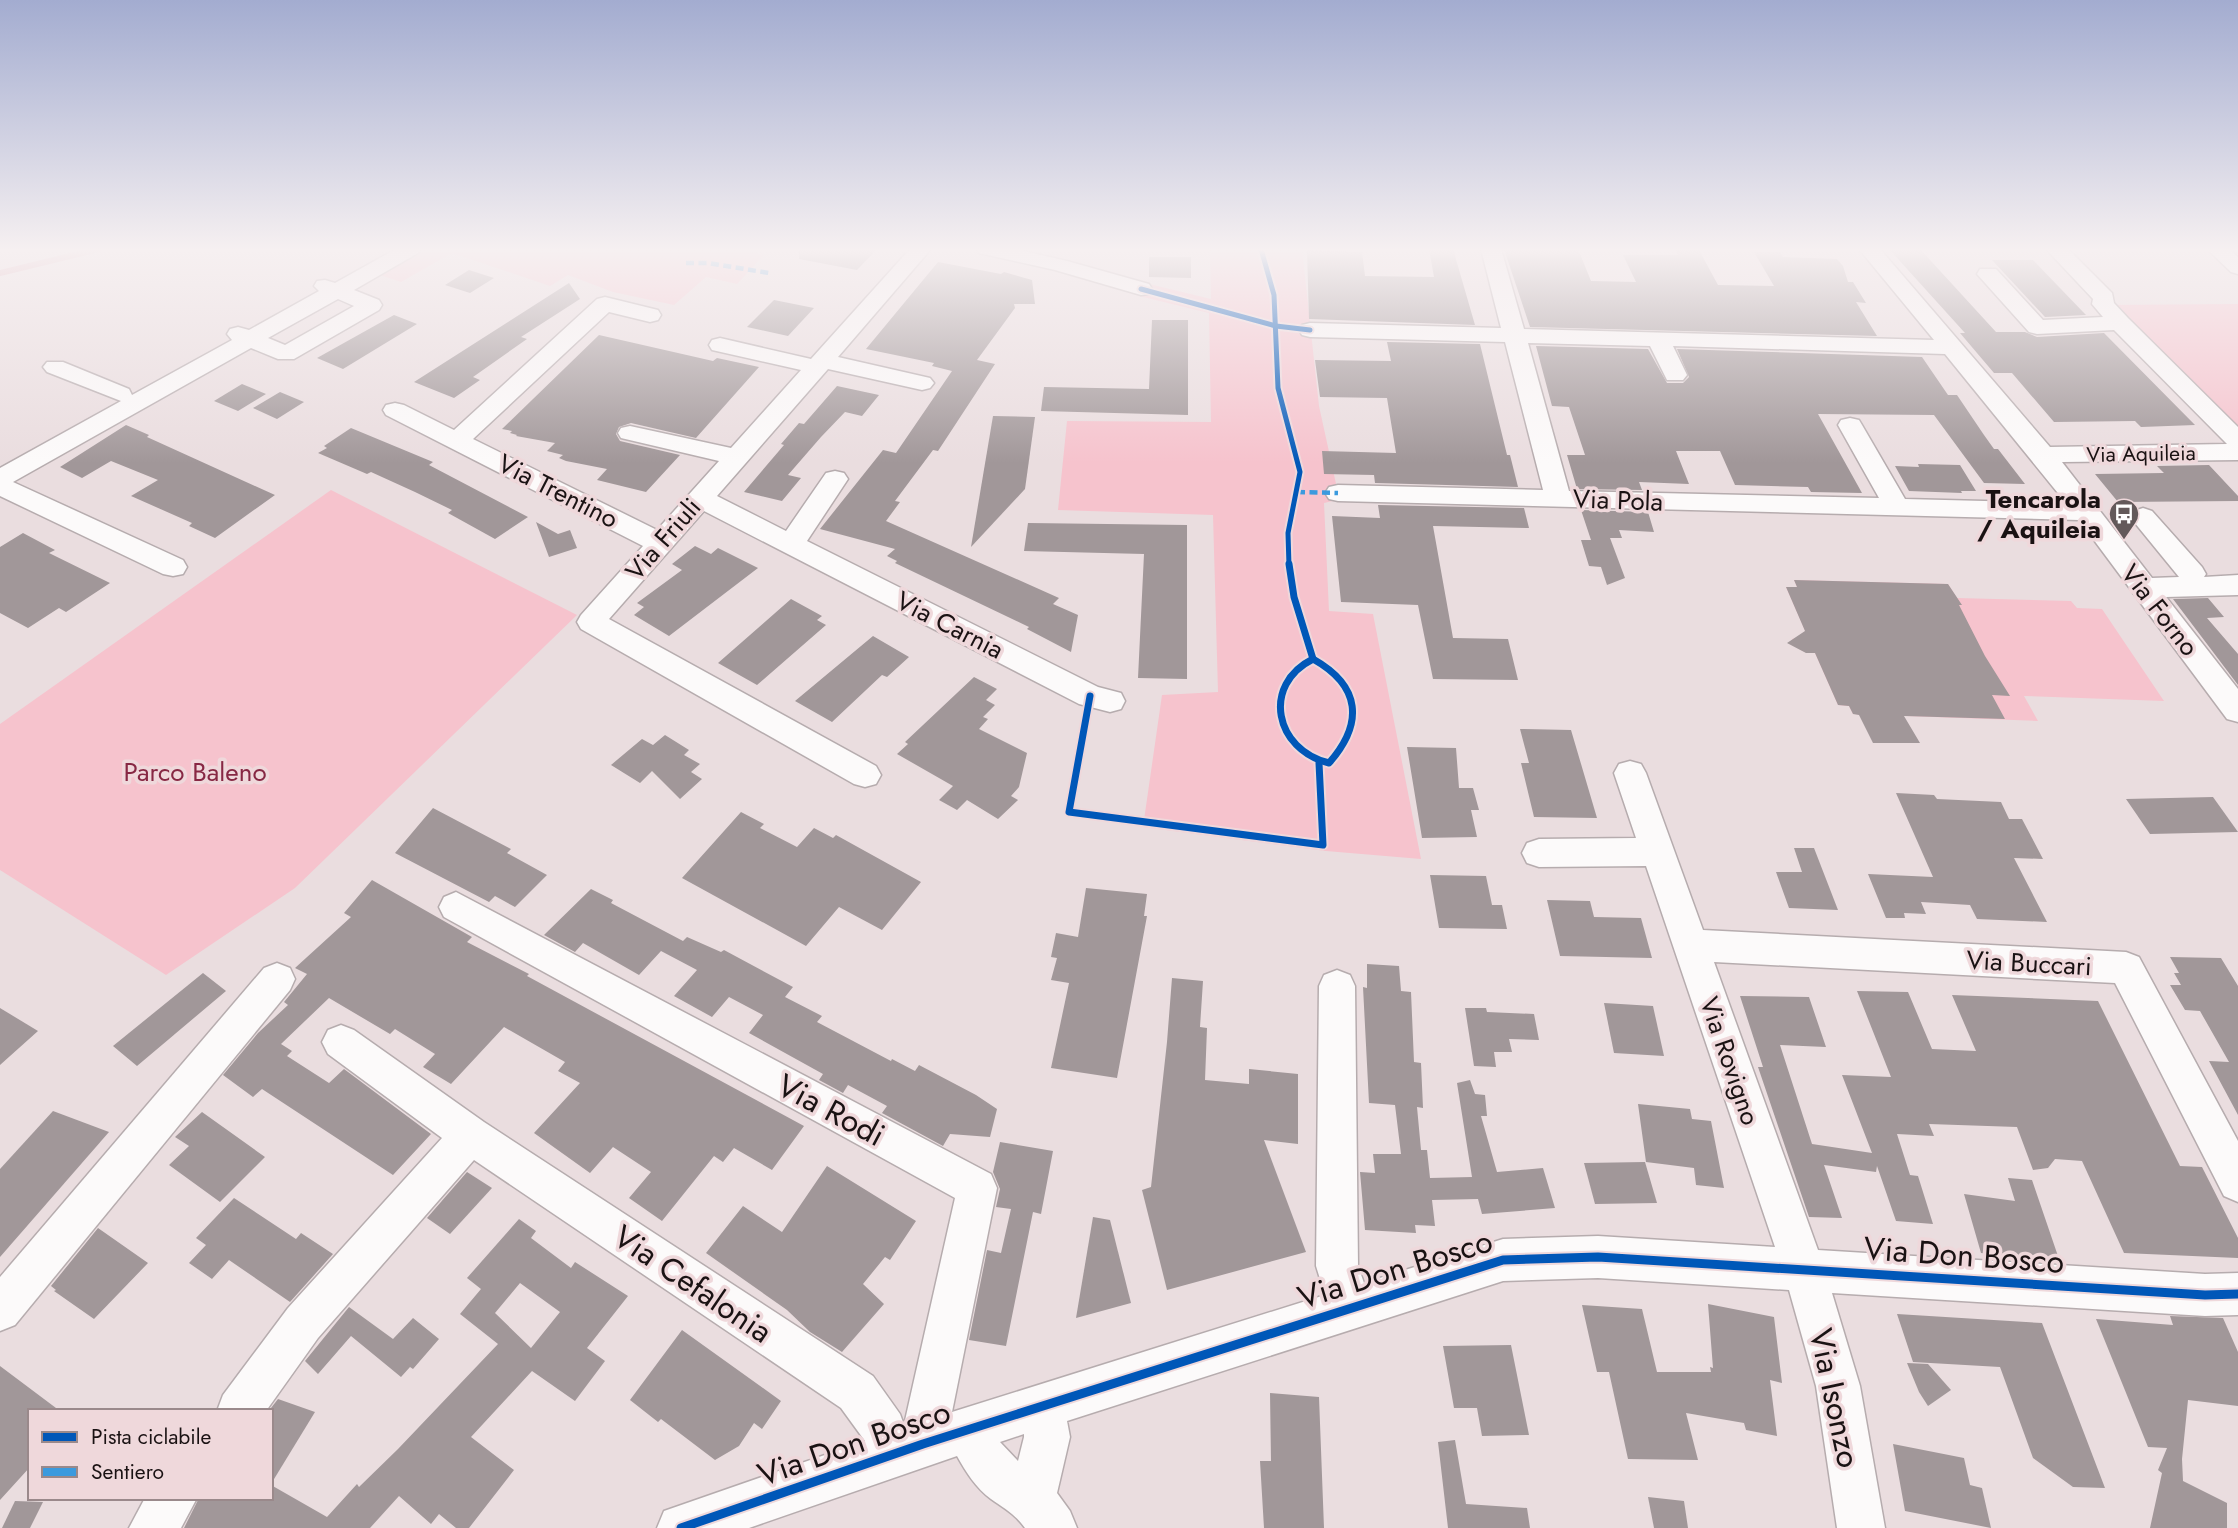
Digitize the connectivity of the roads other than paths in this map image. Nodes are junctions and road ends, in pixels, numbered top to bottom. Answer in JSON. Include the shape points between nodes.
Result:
{"nodes":[{"id":1,"x":284,"y":320,"type":"edge"},
{"id":2,"x":344,"y":320,"type":"edge"},
{"id":3,"x":587,"y":320,"type":"edge"},
{"id":4,"x":858,"y":320,"type":"edge"},
{"id":5,"x":1512,"y":320,"type":"edge"},
{"id":6,"x":1929,"y":320,"type":"edge"},
{"id":7,"x":2031,"y":320,"type":"edge"},
{"id":8,"x":2118,"y":320,"type":"edge"},
{"id":9,"x":2120,"y":323,"type":"junction"},
{"id":10,"x":1310,"y":330,"type":"dead end"},
{"id":11,"x":1517,"y":336,"type":"junction"},
{"id":12,"x":250,"y":339,"type":"junction"},
{"id":13,"x":1660,"y":340,"type":"junction"},
{"id":14,"x":720,"y":345,"type":"dead end"},
{"id":15,"x":1952,"y":347,"type":"junction"},
{"id":16,"x":819,"y":364,"type":"junction"},
{"id":17,"x":55,"y":367,"type":"dead end"},
{"id":18,"x":1675,"y":375,"type":"dead end"},
{"id":19,"x":922,"y":383,"type":"dead end"},
{"id":20,"x":121,"y":394,"type":"junction"},
{"id":21,"x":395,"y":410,"type":"dead end"},
{"id":22,"x":1850,"y":425,"type":"dead end"},
{"id":23,"x":630,"y":433,"type":"dead end"},
{"id":24,"x":457,"y":439,"type":"junction"},
{"id":25,"x":2238,"y":441,"type":"edge"},
{"id":26,"x":2238,"y":452,"type":"edge"},
{"id":27,"x":2043,"y":456,"type":"junction"},
{"id":28,"x":736,"y":457,"type":"junction"},
{"id":29,"x":0,"y":461,"type":"edge"},
{"id":30,"x":0,"y":479,"type":"edge"},
{"id":31,"x":835,"y":479,"type":"dead end"},
{"id":32,"x":1338,"y":493,"type":"dead end"},
{"id":33,"x":7,"y":496,"type":"edge"},
{"id":34,"x":699,"y":498,"type":"junction"},
{"id":35,"x":1558,"y":498,"type":"junction"},
{"id":36,"x":1897,"y":507,"type":"junction"},
{"id":37,"x":2086,"y":512,"type":"junction"},
{"id":38,"x":2143,"y":517,"type":"dead end"},
{"id":39,"x":660,"y":542,"type":"junction"},
{"id":40,"x":791,"y":544,"type":"junction"},
{"id":41,"x":173,"y":567,"type":"dead end"},
{"id":42,"x":2192,"y":574,"type":"junction"},
{"id":43,"x":2236,"y":585,"type":"edge"},
{"id":44,"x":2154,"y":588,"type":"junction"},
{"id":45,"x":1110,"y":701,"type":"dead end"},
{"id":46,"x":2238,"y":710,"type":"edge"},
{"id":47,"x":1630,"y":774,"type":"dead end"},
{"id":48,"x":865,"y":775,"type":"dead end"},
{"id":49,"x":1655,"y":852,"type":"junction"},
{"id":50,"x":1538,"y":853,"type":"dead end"},
{"id":51,"x":456,"y":907,"type":"dead end"},
{"id":52,"x":1690,"y":945,"type":"junction"},
{"id":53,"x":277,"y":979,"type":"dead end"},
{"id":54,"x":1337,"y":986,"type":"dead end"},
{"id":55,"x":341,"y":1042,"type":"dead end"},
{"id":56,"x":470,"y":1135,"type":"junction"},
{"id":57,"x":2238,"y":1182,"type":"edge"},
{"id":58,"x":1804,"y":1270,"type":"junction"},
{"id":59,"x":2238,"y":1294,"type":"edge"},
{"id":60,"x":1350,"y":1307,"type":"junction"},
{"id":61,"x":0,"y":1310,"type":"edge"},
{"id":62,"x":1042,"y":1405,"type":"junction"},
{"id":63,"x":240,"y":1409,"type":"edge"},
{"id":64,"x":967,"y":1430,"type":"junction"},
{"id":65,"x":908,"y":1449,"type":"junction"},
{"id":66,"x":173,"y":1500,"type":"edge"},
{"id":67,"x":1043,"y":1513,"type":"edge"},
{"id":68,"x":706,"y":1524,"type":"edge"},
{"id":69,"x":153,"y":1528,"type":"edge"},
{"id":70,"x":1861,"y":1528,"type":"edge"}],
"edges":[{"from":1,"to":12,"type":"street"},
{"from":2,"to":12,"type":"street","via":[[286,354]]},
{"from":3,"to":24,"type":"street"},
{"from":4,"to":16,"type":"street","name":"Via Friuli"},
{"from":5,"to":11,"type":"street"},
{"from":6,"to":15,"type":"street","name":"Via Forno"},
{"from":7,"to":9,"type":"street","via":[[2037,327]]},
{"from":8,"to":9,"type":"street"},
{"from":9,"to":25,"type":"street"},
{"from":10,"to":11,"type":"street"},
{"from":11,"to":13,"type":"street"},
{"from":11,"to":35,"type":"street"},
{"from":12,"to":20,"type":"street"},
{"from":12,"to":30,"type":"street"},
{"from":13,"to":15,"type":"street"},
{"from":13,"to":18,"type":"street"},
{"from":14,"to":16,"type":"street"},
{"from":15,"to":27,"type":"street","name":"Via Forno"},
{"from":16,"to":19,"type":"street"},
{"from":16,"to":28,"type":"street","name":"Via Friuli"},
{"from":17,"to":20,"type":"street"},
{"from":20,"to":29,"type":"street"},
{"from":21,"to":24,"type":"street","name":"Via Trentino"},
{"from":22,"to":36,"type":"street"},
{"from":23,"to":28,"type":"street"},
{"from":24,"to":39,"type":"street","name":"Via Trentino"},
{"from":26,"to":27,"type":"street","name":"Via Aquileia"},
{"from":27,"to":37,"type":"street","name":"Via Forno"},
{"from":28,"to":34,"type":"street","name":"Via Friuli"},
{"from":31,"to":40,"type":"street"},
{"from":32,"to":35,"type":"street","name":"Via Pola"},
{"from":33,"to":41,"type":"street"},
{"from":34,"to":39,"type":"street","name":"Via Friuli"},
{"from":34,"to":40,"type":"street","name":"Via Carnia"},
{"from":35,"to":36,"type":"street","name":"Via Pola"},
{"from":36,"to":37,"type":"street","name":"Via Pola"},
{"from":37,"to":44,"type":"street","name":"Via Forno"},
{"from":38,"to":42,"type":"street"},
{"from":39,"to":48,"type":"street","name":"Via Friuli","via":[[591,622]]},
{"from":40,"to":45,"type":"street","name":"Via Carnia","via":[[1090,696]]},
{"from":42,"to":43,"type":"street"},
{"from":42,"to":44,"type":"street","via":[[2164,575]]},
{"from":43,"to":44,"type":"street"},
{"from":44,"to":46,"type":"street","name":"Via Forno"},
{"from":47,"to":49,"type":"street","name":"Via Rovigno"},
{"from":49,"to":50,"type":"street"},
{"from":49,"to":52,"type":"street","name":"Via Rovigno"},
{"from":51,"to":65,"type":"street","name":"Via Rodi","via":[[977,1188]]},
{"from":52,"to":57,"type":"street","name":"Via Buccari","via":[[2126,968]]},
{"from":52,"to":58,"type":"street","name":"Via Rovigno"},
{"from":53,"to":61,"type":"street"},
{"from":54,"to":60,"type":"street","via":[[1337,1266]]},
{"from":55,"to":56,"type":"street","name":"Via Cefalonia"},
{"from":56,"to":63,"type":"street","via":[[303,1323]]},
{"from":56,"to":65,"type":"street","name":"Via Cefalonia","via":[[857,1392],[884,1430]]},
{"from":58,"to":59,"type":"street","name":"Via Don Bosco"},
{"from":58,"to":60,"type":"street","name":"Via Don Bosco","via":[[1598,1257],[1503,1260]]},
{"from":58,"to":70,"type":"street","name":"Via Isonzo","via":[[1838,1386]]},
{"from":60,"to":62,"type":"street","name":"Via Don Bosco"},
{"from":62,"to":64,"type":"street","name":"Via Don Bosco"},
{"from":62,"to":67,"type":"street","via":[[1047,1437]]},
{"from":64,"to":65,"type":"street","name":"Via Don Bosco"},
{"from":64,"to":67,"type":"street","via":[[975,1448],[1006,1482]]},
{"from":65,"to":68,"type":"street","name":"Via Don Bosco"},
{"from":66,"to":69,"type":"street"}]}
